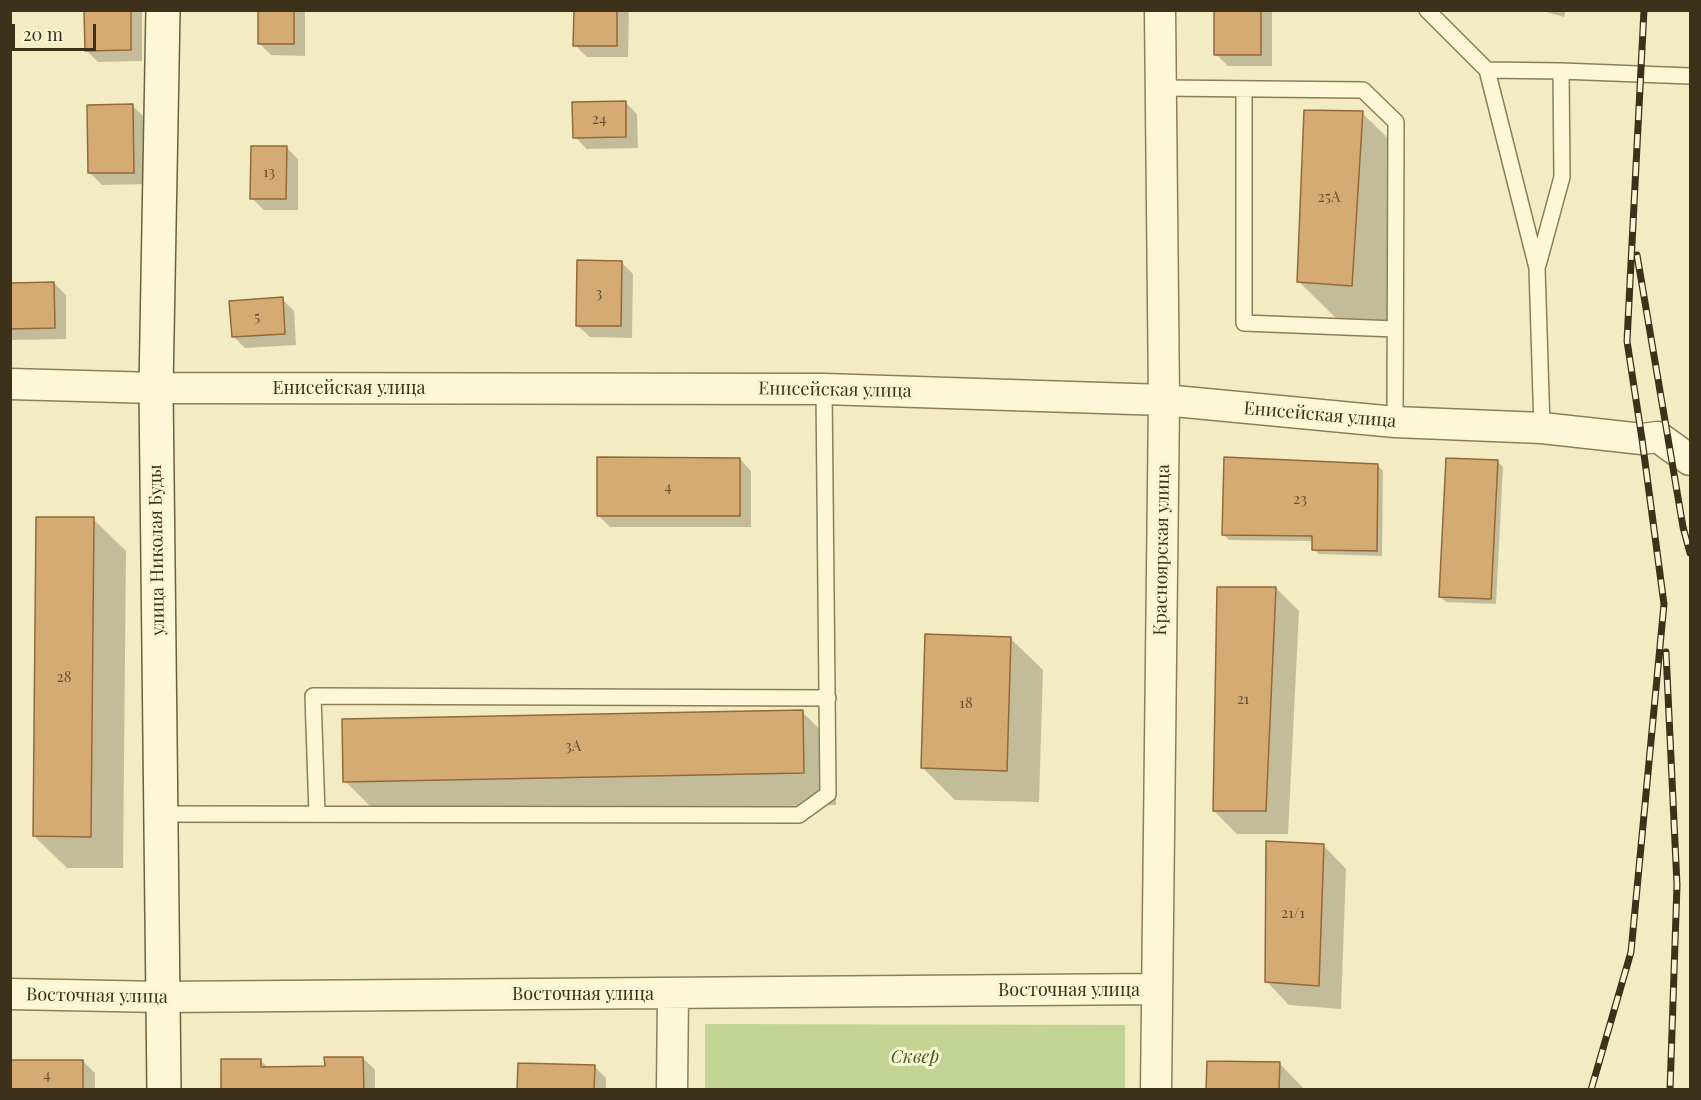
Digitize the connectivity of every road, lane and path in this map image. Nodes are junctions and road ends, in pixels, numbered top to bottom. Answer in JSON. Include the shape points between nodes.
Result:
{"nodes":[{"id":1,"x":163,"y":10,"type":"edge"},
{"id":2,"x":1160,"y":10,"type":"edge"},
{"id":3,"x":1427,"y":10,"type":"edge"},
{"id":4,"x":1487,"y":70,"type":"junction"},
{"id":5,"x":1561,"y":71,"type":"junction"},
{"id":6,"x":1690,"y":76,"type":"edge"},
{"id":7,"x":1160,"y":88,"type":"junction"},
{"id":8,"x":1244,"y":89,"type":"junction"},
{"id":9,"x":1537,"y":268,"type":"junction"},
{"id":10,"x":1395,"y":329,"type":"junction"},
{"id":11,"x":10,"y":384,"type":"edge"},
{"id":12,"x":156,"y":388,"type":"junction"},
{"id":13,"x":824,"y":389,"type":"junction"},
{"id":14,"x":1164,"y":400,"type":"junction"},
{"id":15,"x":1395,"y":422,"type":"junction"},
{"id":16,"x":1542,"y":428,"type":"junction"},
{"id":17,"x":1690,"y":460,"type":"edge"},
{"id":18,"x":828,"y":698,"type":"junction"},
{"id":19,"x":160,"y":814,"type":"junction"},
{"id":20,"x":317,"y":814,"type":"junction"},
{"id":21,"x":1156,"y":989,"type":"junction"},
{"id":22,"x":672,"y":993,"type":"junction"},
{"id":23,"x":10,"y":994,"type":"edge"},
{"id":24,"x":162,"y":997,"type":"junction"},
{"id":25,"x":164,"y":1089,"type":"edge"},
{"id":26,"x":672,"y":1089,"type":"edge"},
{"id":27,"x":1156,"y":1089,"type":"edge"}],
"edges":[{"from":1,"to":12,"type":"street","name":"улица Николая Буды"},
{"from":2,"to":7,"type":"street","name":"Красноярская улица"},
{"from":3,"to":4,"type":"lane"},
{"from":4,"to":5,"type":"lane"},
{"from":4,"to":9,"type":"lane"},
{"from":5,"to":6,"type":"lane"},
{"from":5,"to":9,"type":"lane","via":[[1562,177]]},
{"from":7,"to":8,"type":"lane"},
{"from":7,"to":14,"type":"street","name":"Красноярская улица"},
{"from":8,"to":10,"type":"lane","via":[[1363,90],[1396,122]]},
{"from":8,"to":10,"type":"lane","via":[[1244,323]]},
{"from":9,"to":16,"type":"lane"},
{"from":10,"to":15,"type":"lane"},
{"from":11,"to":12,"type":"street","name":"Енисейская улица"},
{"from":12,"to":13,"type":"street","name":"Енисейская улица"},
{"from":12,"to":19,"type":"street","name":"улица Николая Буды"},
{"from":13,"to":14,"type":"street","name":"Енисейская улица"},
{"from":13,"to":18,"type":"lane"},
{"from":14,"to":15,"type":"street","name":"Енисейская улица"},
{"from":14,"to":21,"type":"street","name":"Красноярская улица"},
{"from":15,"to":16,"type":"street","name":"Енисейская улица"},
{"from":16,"to":17,"type":"street","name":"Енисейская улица","via":[[1642,439],[1658,437]]},
{"from":18,"to":20,"type":"lane","via":[[828,794],[799,815]]},
{"from":18,"to":20,"type":"lane","via":[[313,696]]},
{"from":19,"to":20,"type":"lane"},
{"from":19,"to":24,"type":"street","name":"улица Николая Буды"},
{"from":21,"to":22,"type":"street","name":"Восточная улица"},
{"from":21,"to":27,"type":"street","name":"Красноярская улица"},
{"from":22,"to":24,"type":"street","name":"Восточная улица"},
{"from":22,"to":26,"type":"street"},
{"from":23,"to":24,"type":"street","name":"Восточная улица"},
{"from":24,"to":25,"type":"street","name":"улица Николая Буды"}]}
